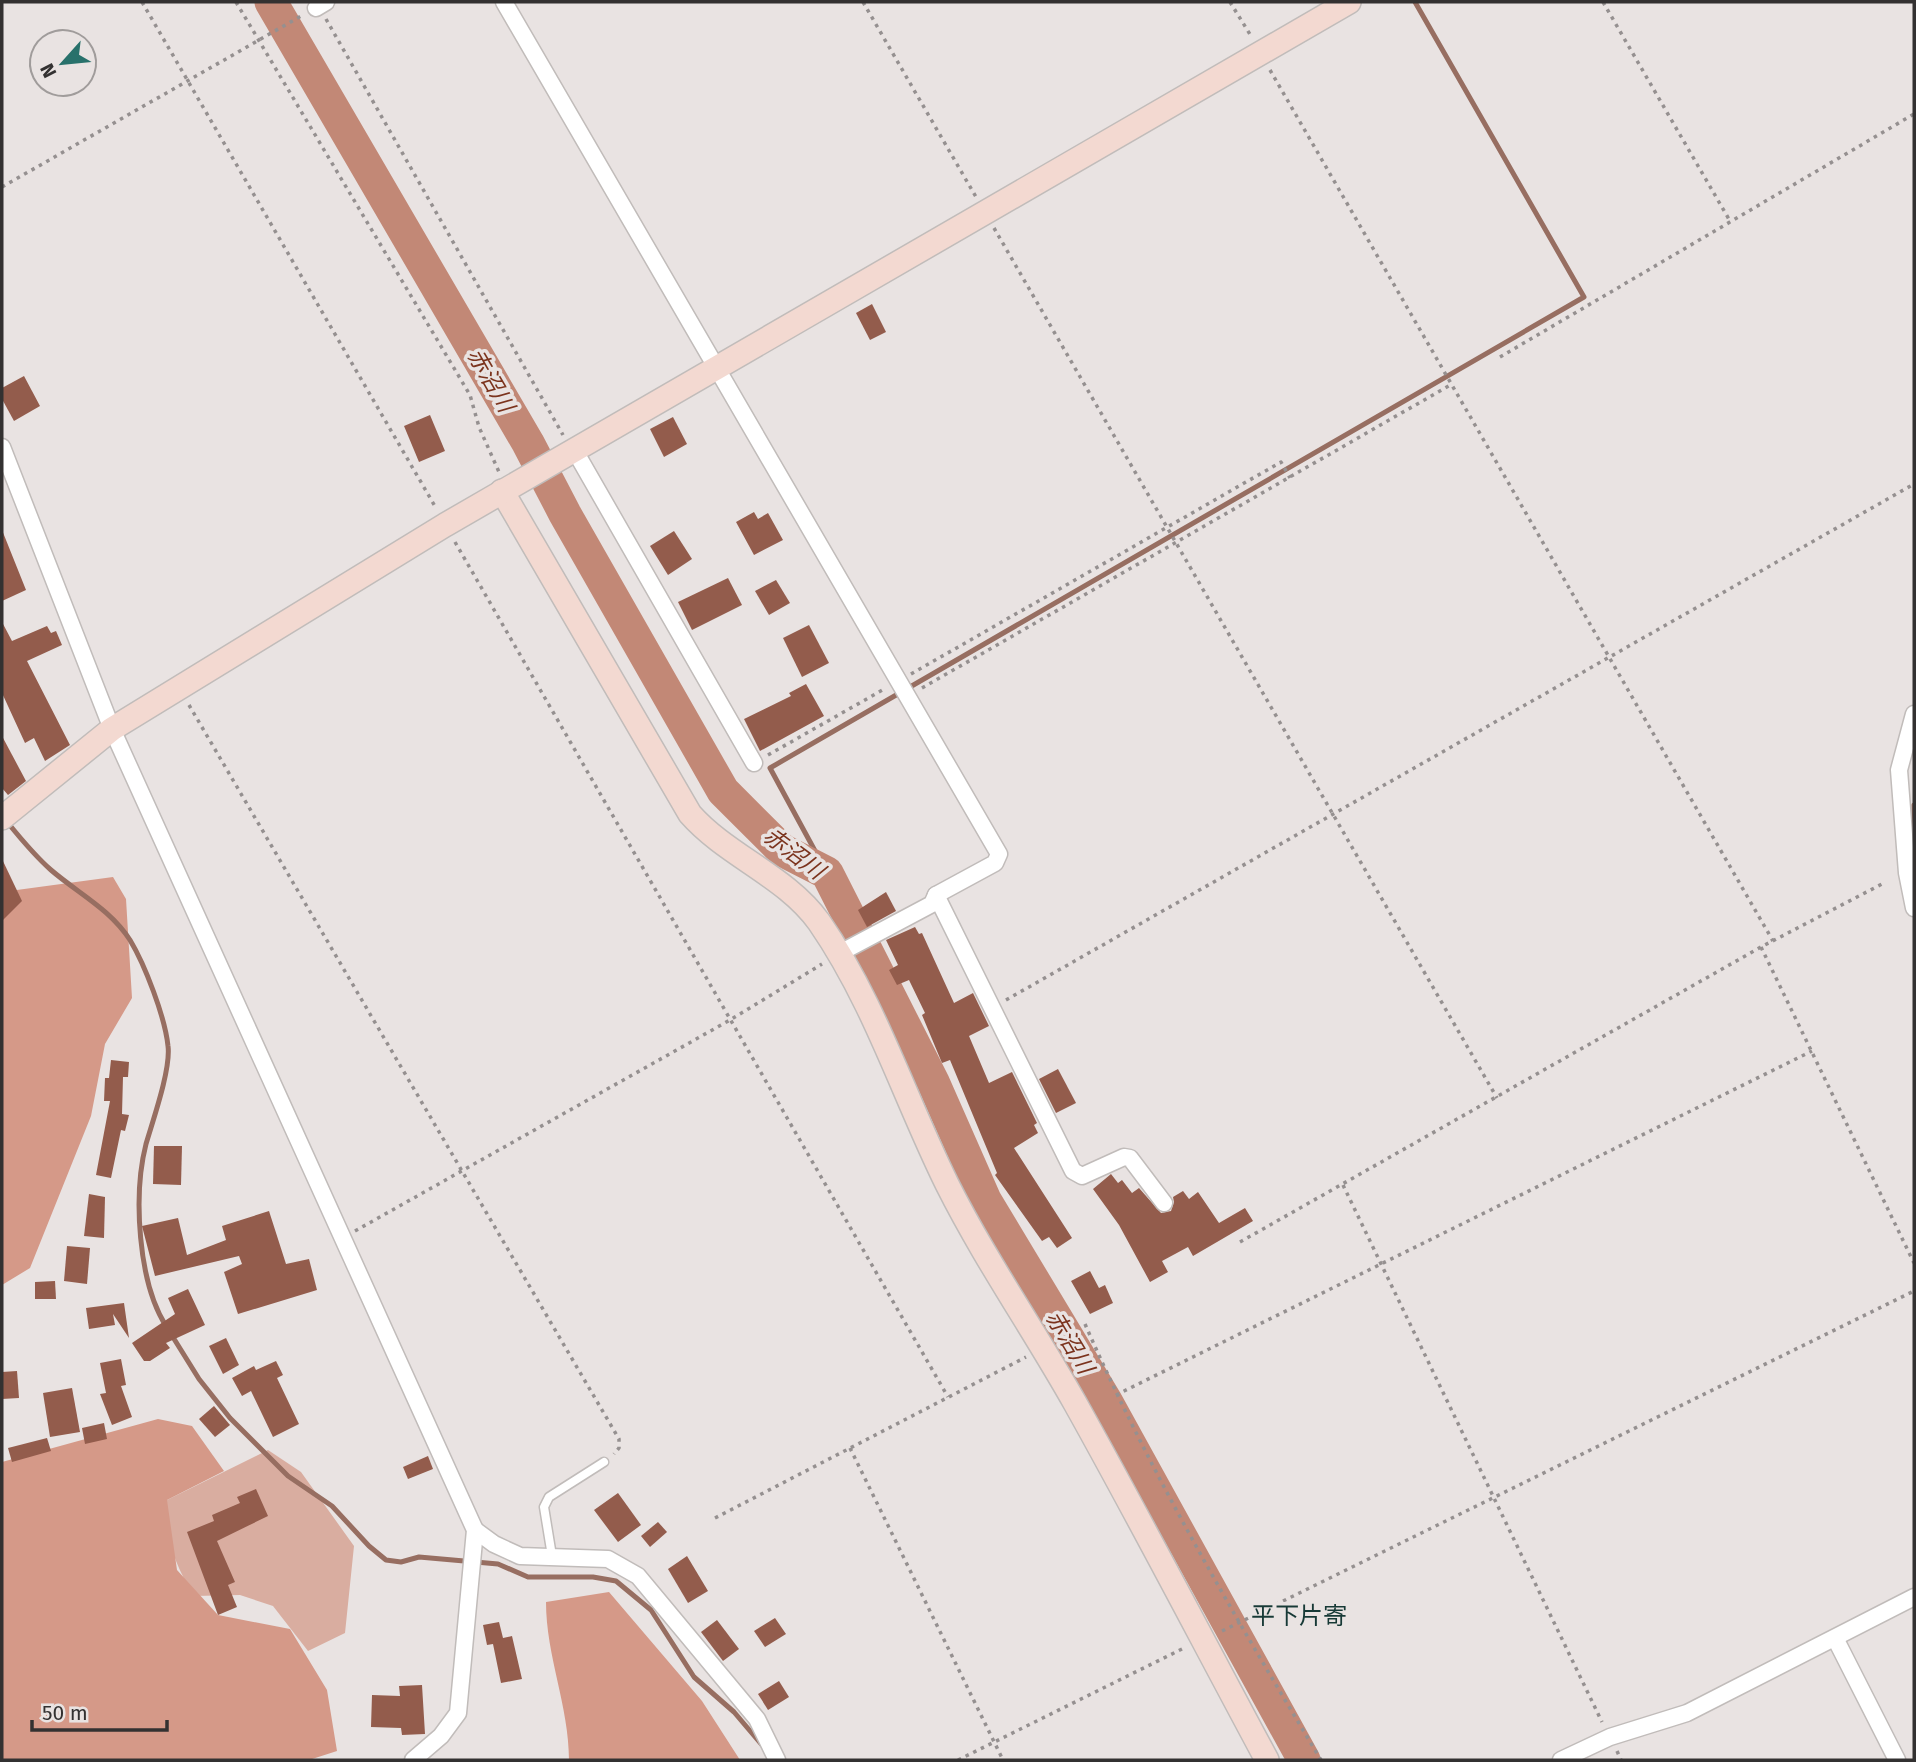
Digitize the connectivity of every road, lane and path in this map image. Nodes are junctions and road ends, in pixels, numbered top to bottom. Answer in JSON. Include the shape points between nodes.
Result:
{"nodes":[{"id":1,"x":142,"y":2,"type":"edge"},
{"id":2,"x":236,"y":2,"type":"edge"},
{"id":3,"x":504,"y":2,"type":"edge"},
{"id":4,"x":863,"y":2,"type":"edge"},
{"id":5,"x":1230,"y":2,"type":"edge"},
{"id":6,"x":1349,"y":2,"type":"edge"},
{"id":7,"x":1603,"y":2,"type":"edge"},
{"id":8,"x":320,"y":5,"type":"edge"},
{"id":9,"x":259,"y":40,"type":"junction"},
{"id":10,"x":1260,"y":53,"type":"junction"},
{"id":11,"x":188,"y":81,"type":"junction"},
{"id":12,"x":1914,"y":114,"type":"edge"},
{"id":13,"x":2,"y":187,"type":"edge"},
{"id":14,"x":986,"y":214,"type":"junction"},
{"id":15,"x":1730,"y":221,"type":"junction"},
{"id":16,"x":1500,"y":357,"type":"dead end"},
{"id":17,"x":717,"y":369,"type":"junction"},
{"id":18,"x":1451,"y":383,"type":"junction"},
{"id":19,"x":2,"y":447,"type":"edge"},
{"id":20,"x":570,"y":453,"type":"junction"},
{"id":21,"x":1289,"y":477,"type":"junction"},
{"id":22,"x":1914,"y":484,"type":"edge"},
{"id":23,"x":508,"y":488,"type":"junction"},
{"id":24,"x":446,"y":525,"type":"junction"},
{"id":25,"x":1168,"y":528,"type":"junction"},
{"id":26,"x":1175,"y":541,"type":"junction"},
{"id":27,"x":1608,"y":656,"type":"junction"},
{"id":28,"x":179,"y":688,"type":"junction"},
{"id":29,"x":905,"y":688,"type":"junction"},
{"id":30,"x":1914,"y":714,"type":"edge"},
{"id":31,"x":112,"y":729,"type":"junction"},
{"id":32,"x":754,"y":763,"type":"joint"},
{"id":33,"x":6,"y":811,"type":"edge"},
{"id":34,"x":1333,"y":813,"type":"junction"},
{"id":35,"x":1882,"y":884,"type":"dead end"},
{"id":36,"x":936,"y":895,"type":"junction"},
{"id":37,"x":1914,"y":908,"type":"edge"},
{"id":38,"x":1773,"y":941,"type":"junction"},
{"id":39,"x":853,"y":946,"type":"junction"},
{"id":40,"x":1761,"y":947,"type":"junction"},
{"id":41,"x":993,"y":1007,"type":"junction"},
{"id":42,"x":730,"y":1020,"type":"junction"},
{"id":43,"x":1812,"y":1051,"type":"junction"},
{"id":44,"x":1497,"y":1098,"type":"junction"},
{"id":45,"x":461,"y":1172,"type":"junction"},
{"id":46,"x":1343,"y":1185,"type":"junction"},
{"id":47,"x":1164,"y":1203,"type":"dead end"},
{"id":48,"x":341,"y":1239,"type":"junction"},
{"id":49,"x":1240,"y":1242,"type":"dead end"},
{"id":50,"x":1380,"y":1263,"type":"junction"},
{"id":51,"x":1914,"y":1263,"type":"edge"},
{"id":52,"x":1914,"y":1291,"type":"edge"},
{"id":53,"x":1085,"y":1324,"type":"dead end"},
{"id":54,"x":1044,"y":1348,"type":"junction"},
{"id":55,"x":1116,"y":1395,"type":"junction"},
{"id":56,"x":948,"y":1397,"type":"junction"},
{"id":57,"x":850,"y":1448,"type":"junction"},
{"id":58,"x":604,"y":1462,"type":"joint"},
{"id":59,"x":1494,"y":1497,"type":"junction"},
{"id":60,"x":715,"y":1518,"type":"dead end"},
{"id":61,"x":475,"y":1530,"type":"junction"},
{"id":62,"x":552,"y":1556,"type":"junction"},
{"id":63,"x":1914,"y":1597,"type":"edge"},
{"id":64,"x":1237,"y":1624,"type":"junction"},
{"id":65,"x":1210,"y":1636,"type":"junction"},
{"id":66,"x":1836,"y":1640,"type":"junction"},
{"id":67,"x":1610,"y":1737,"type":"junction"},
{"id":68,"x":994,"y":1742,"type":"junction"},
{"id":69,"x":413,"y":1760,"type":"edge"},
{"id":70,"x":777,"y":1760,"type":"edge"},
{"id":71,"x":958,"y":1760,"type":"edge"},
{"id":72,"x":1003,"y":1760,"type":"edge"},
{"id":73,"x":1267,"y":1760,"type":"edge"},
{"id":74,"x":1321,"y":1760,"type":"edge"},
{"id":75,"x":1562,"y":1760,"type":"edge"},
{"id":76,"x":1621,"y":1760,"type":"edge"},
{"id":77,"x":1897,"y":1760,"type":"edge"}],
"edges":[{"from":1,"to":11,"type":"path"},
{"from":2,"to":9,"type":"path"},
{"from":3,"to":17,"type":"street"},
{"from":4,"to":14,"type":"path"},
{"from":5,"to":10,"type":"path"},
{"from":6,"to":10,"type":"street"},
{"from":7,"to":15,"type":"path"},
{"from":8,"to":9,"type":"path"},
{"from":8,"to":20,"type":"path"},
{"from":9,"to":11,"type":"path"},
{"from":9,"to":23,"type":"path","via":[[470,395],[479,427]]},
{"from":10,"to":14,"type":"street"},
{"from":10,"to":18,"type":"path"},
{"from":11,"to":13,"type":"path"},
{"from":11,"to":24,"type":"path"},
{"from":12,"to":15,"type":"path"},
{"from":14,"to":17,"type":"street"},
{"from":14,"to":25,"type":"path"},
{"from":15,"to":16,"type":"path"},
{"from":17,"to":20,"type":"street"},
{"from":17,"to":29,"type":"street"},
{"from":18,"to":21,"type":"path"},
{"from":18,"to":27,"type":"path"},
{"from":19,"to":31,"type":"street"},
{"from":20,"to":23,"type":"street"},
{"from":20,"to":32,"type":"street"},
{"from":21,"to":25,"type":"path","via":[[1281,461]]},
{"from":21,"to":26,"type":"path"},
{"from":22,"to":27,"type":"path"},
{"from":23,"to":24,"type":"street"},
{"from":23,"to":39,"type":"street","via":[[690,814],[706,832],[788,890]]},
{"from":24,"to":28,"type":"street"},
{"from":24,"to":42,"type":"path"},
{"from":25,"to":26,"type":"path"},
{"from":25,"to":29,"type":"path"},
{"from":26,"to":29,"type":"path"},
{"from":26,"to":34,"type":"path"},
{"from":27,"to":34,"type":"path"},
{"from":27,"to":38,"type":"path"},
{"from":28,"to":31,"type":"street"},
{"from":28,"to":45,"type":"path"},
{"from":29,"to":32,"type":"path"},
{"from":29,"to":36,"type":"street","via":[[999,854],[995,863]]},
{"from":30,"to":37,"type":"street","via":[[1899,769]]},
{"from":31,"to":33,"type":"street"},
{"from":31,"to":48,"type":"street"},
{"from":34,"to":41,"type":"path"},
{"from":34,"to":44,"type":"path"},
{"from":35,"to":38,"type":"path"},
{"from":36,"to":39,"type":"street","via":[[932,904]]},
{"from":36,"to":41,"type":"street"},
{"from":38,"to":40,"type":"path"},
{"from":39,"to":42,"type":"path"},
{"from":39,"to":54,"type":"street","via":[[889,1048],[947,1184]]},
{"from":40,"to":43,"type":"path"},
{"from":40,"to":44,"type":"path"},
{"from":41,"to":47,"type":"street","via":[[1073,1171],[1082,1176],[1130,1158]]},
{"from":42,"to":45,"type":"path"},
{"from":42,"to":56,"type":"path"},
{"from":43,"to":50,"type":"path"},
{"from":43,"to":51,"type":"path"},
{"from":44,"to":46,"type":"path"},
{"from":45,"to":48,"type":"path"},
{"from":45,"to":58,"type":"path","via":[[619,1439],[619,1448]]},
{"from":46,"to":49,"type":"path"},
{"from":46,"to":50,"type":"path"},
{"from":48,"to":61,"type":"street"},
{"from":50,"to":55,"type":"path"},
{"from":50,"to":59,"type":"path"},
{"from":52,"to":59,"type":"path"},
{"from":53,"to":55,"type":"path"},
{"from":54,"to":56,"type":"path"},
{"from":54,"to":65,"type":"street"},
{"from":55,"to":64,"type":"path"},
{"from":56,"to":57,"type":"path"},
{"from":57,"to":60,"type":"path"},
{"from":57,"to":68,"type":"path"},
{"from":58,"to":62,"type":"lane","via":[[549,1497],[544,1507]]},
{"from":59,"to":64,"type":"path"},
{"from":59,"to":67,"type":"path"},
{"from":61,"to":62,"type":"street","via":[[520,1556]]},
{"from":61,"to":69,"type":"street","via":[[458,1713],[441,1736]]},
{"from":62,"to":70,"type":"street","via":[[608,1559],[638,1576],[757,1719]]},
{"from":63,"to":66,"type":"street"},
{"from":64,"to":65,"type":"path"},
{"from":64,"to":74,"type":"path"},
{"from":65,"to":68,"type":"path"},
{"from":65,"to":73,"type":"street"},
{"from":66,"to":67,"type":"street","via":[[1687,1713]]},
{"from":66,"to":77,"type":"street"},
{"from":67,"to":75,"type":"street"},
{"from":67,"to":76,"type":"path"},
{"from":68,"to":71,"type":"path"},
{"from":68,"to":72,"type":"path"}]}
